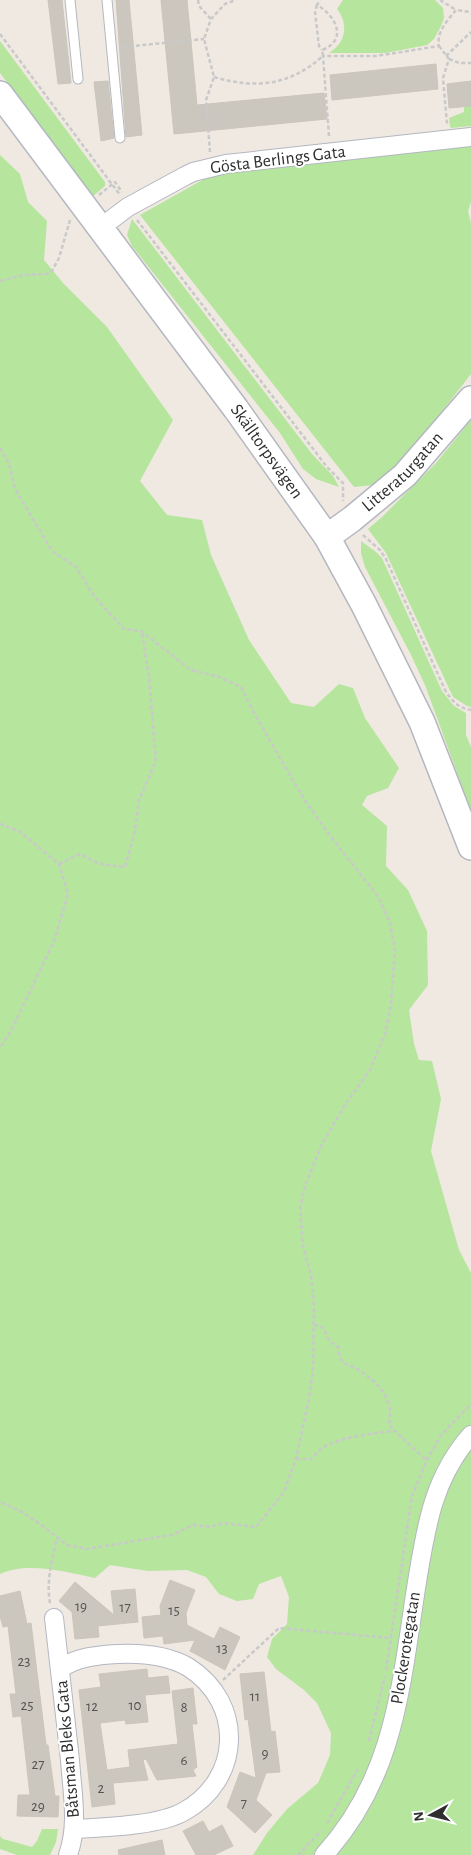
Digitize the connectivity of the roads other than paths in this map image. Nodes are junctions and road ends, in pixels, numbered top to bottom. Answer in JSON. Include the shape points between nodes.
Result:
{"nodes":[{"id":1,"x":70,"y":0,"type":"edge"},
{"id":2,"x":107,"y":0,"type":"edge"},
{"id":3,"x":78,"y":79,"type":"dead end"},
{"id":4,"x":0,"y":94,"type":"edge"},
{"id":5,"x":471,"y":137,"type":"edge"},
{"id":6,"x":120,"y":138,"type":"dead end"},
{"id":7,"x":100,"y":228,"type":"junction"},
{"id":8,"x":471,"y":399,"type":"edge"},
{"id":9,"x":327,"y":537,"type":"junction"},
{"id":10,"x":471,"y":847,"type":"edge"},
{"id":11,"x":471,"y":1435,"type":"edge"},
{"id":12,"x":54,"y":1618,"type":"road end"},
{"id":13,"x":60,"y":1669,"type":"junction"},
{"id":14,"x":75,"y":1829,"type":"junction"},
{"id":15,"x":68,"y":1855,"type":"edge"},
{"id":16,"x":324,"y":1855,"type":"edge"}],
"edges":[{"from":1,"to":3,"type":"lane"},
{"from":2,"to":6,"type":"lane"},
{"from":4,"to":7,"type":"street","name":"Skälltorpsvägen"},
{"from":5,"to":7,"type":"street","name":"Gösta Berlings Gata","via":[[226,164],[193,172],[128,207]]},
{"from":7,"to":9,"type":"street","name":"Skälltorpsvägen"},
{"from":8,"to":9,"type":"street","name":"Litteraturgatan","via":[[406,475]]},
{"from":9,"to":10,"type":"street","name":"Skälltorpsvägen","via":[[422,722]]},
{"from":11,"to":16,"type":"street","name":"Plockerotegatan","via":[[445,1472],[431,1508],[398,1699],[383,1757],[360,1807]]},
{"from":12,"to":13,"type":"street","name":"Båtsman Bleks Gata"},
{"from":13,"to":14,"type":"street","name":"Båtsman Bleks Gata"},
{"from":13,"to":14,"type":"street","name":"Båtsman Bleks Gata","via":[[68,1663],[102,1655],[149,1655],[169,1659],[203,1678],[212,1689],[230,1731],[230,1750],[216,1785],[182,1813],[141,1823]]},
{"from":14,"to":15,"type":"street","name":"Båtsman Bleks Gata"}]}
